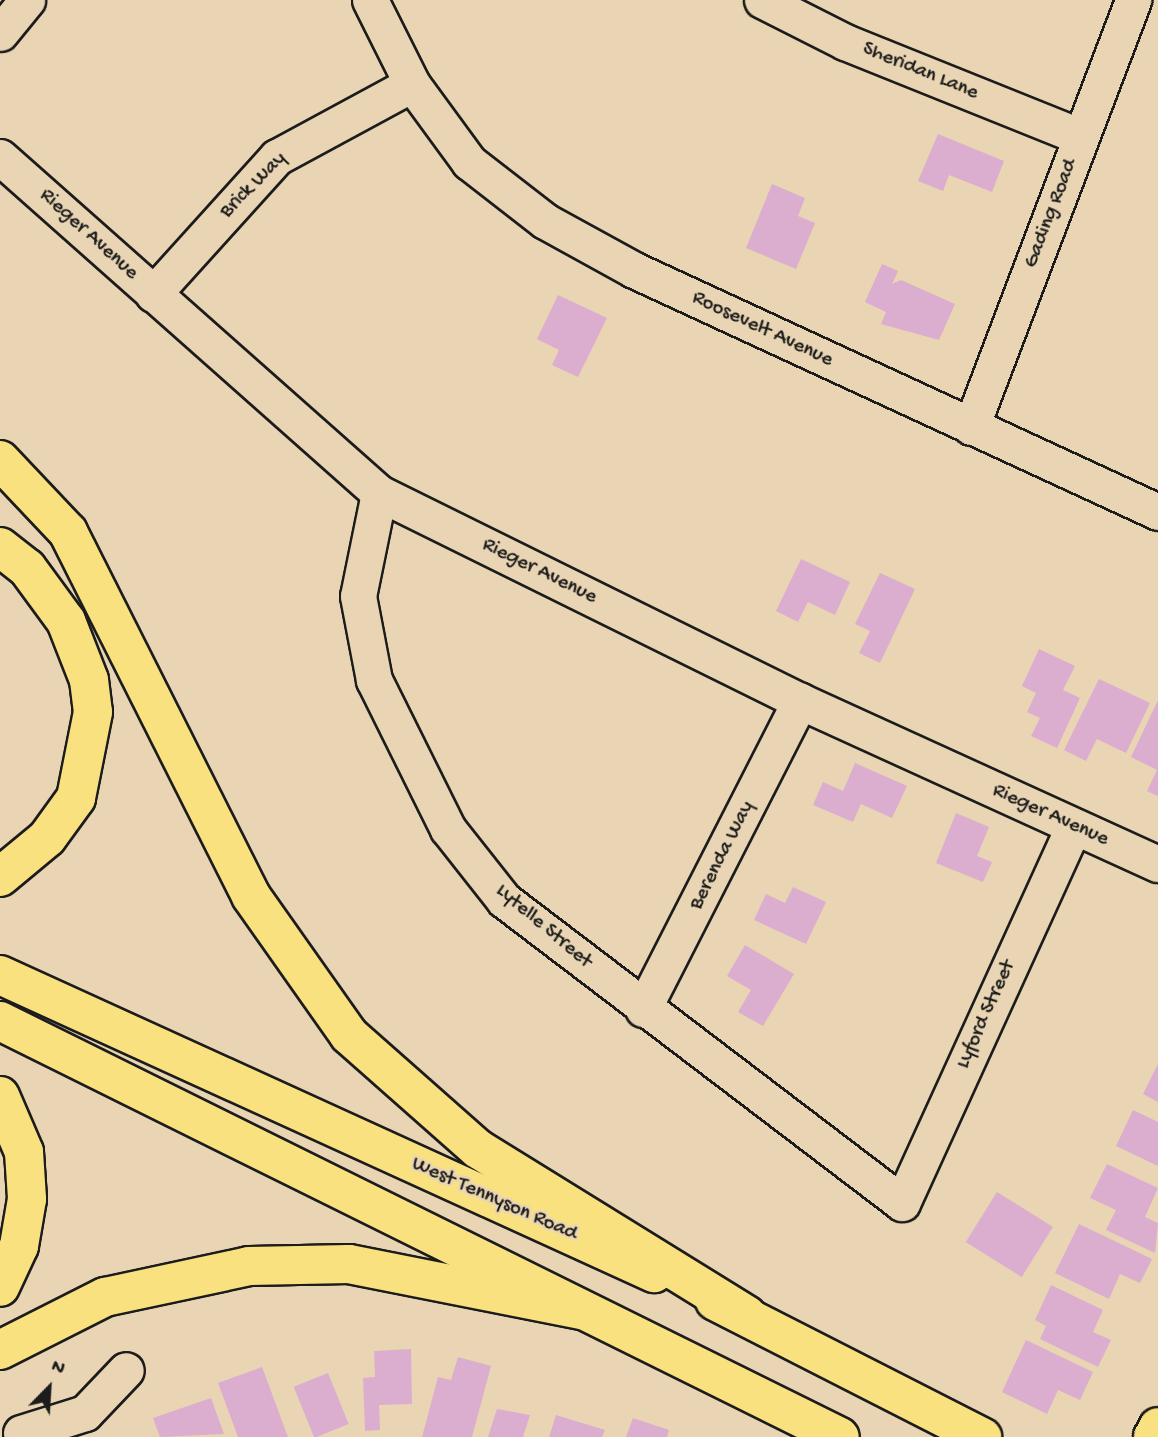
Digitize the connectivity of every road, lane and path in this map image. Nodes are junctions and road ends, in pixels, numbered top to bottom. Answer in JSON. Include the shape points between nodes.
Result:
{"nodes":[{"id":1,"x":27,"y":0,"type":"edge"},
{"id":2,"x":370,"y":0,"type":"edge"},
{"id":3,"x":762,"y":0,"type":"edge"},
{"id":4,"x":1133,"y":0,"type":"edge"},
{"id":5,"x":0,"y":33,"type":"edge"},
{"id":6,"x":412,"y":84,"type":"junction"},
{"id":7,"x":1081,"y":137,"type":"junction"},
{"id":8,"x":0,"y":157,"type":"edge"},
{"id":9,"x":153,"y":294,"type":"junction"},
{"id":10,"x":971,"y":427,"type":"junction"},
{"id":11,"x":0,"y":460,"type":"edge"},
{"id":12,"x":379,"y":493,"type":"junction"},
{"id":13,"x":1158,"y":512,"type":"edge"},
{"id":14,"x":0,"y":547,"type":"edge"},
{"id":15,"x":800,"y":701,"type":"junction"},
{"id":16,"x":1073,"y":827,"type":"junction"},
{"id":17,"x":1158,"y":864,"type":"edge"},
{"id":18,"x":0,"y":877,"type":"edge"},
{"id":19,"x":0,"y":975,"type":"edge"},
{"id":20,"x":643,"y":1009,"type":"junction"},
{"id":21,"x":0,"y":1021,"type":"edge"},
{"id":22,"x":0,"y":1096,"type":"edge"},
{"id":23,"x":902,"y":1203,"type":"joint"},
{"id":24,"x":0,"y":1287,"type":"edge"},
{"id":25,"x":581,"y":1310,"type":"junction"},
{"id":26,"x":747,"y":1315,"type":"junction"},
{"id":27,"x":0,"y":1350,"type":"edge"},
{"id":28,"x":126,"y":1370,"type":"dead end"},
{"id":29,"x":1158,"y":1427,"type":"edge"},
{"id":30,"x":21,"y":1433,"type":"dead end"},
{"id":31,"x":840,"y":1437,"type":"edge"},
{"id":32,"x":982,"y":1437,"type":"edge"},
{"id":33,"x":1153,"y":1437,"type":"edge"}],
"edges":[{"from":1,"to":5,"type":"street"},
{"from":2,"to":6,"type":"street","name":"Roosevelt Avenue"},
{"from":3,"to":7,"type":"street","name":"Sheridan Lane","via":[[845,42]]},
{"from":4,"to":7,"type":"street","name":"Gading Road"},
{"from":6,"to":9,"type":"street","name":"Brick Way","via":[[277,157]]},
{"from":6,"to":10,"type":"street","name":"Roosevelt Avenue","via":[[469,162],[545,221],[634,270]]},
{"from":7,"to":10,"type":"street","name":"Gading Road"},
{"from":8,"to":9,"type":"street","name":"Rieger Avenue"},
{"from":9,"to":12,"type":"street","name":"Rieger Avenue"},
{"from":10,"to":13,"type":"street","name":"Roosevelt Avenue"},
{"from":11,"to":26,"type":"main road","via":[[68,532],[251,896],[349,1035],[478,1149]]},
{"from":12,"to":15,"type":"street","name":"Rieger Avenue"},
{"from":12,"to":20,"type":"street","name":"Lytelle Street","via":[[358,596],[374,680],[448,829],[504,900]]},
{"from":14,"to":18,"type":"main road","via":[[27,568],[66,621],[89,680],[93,712],[76,798],[47,838]]},
{"from":15,"to":16,"type":"street","name":"Rieger Avenue"},
{"from":15,"to":20,"type":"street","name":"Berenda Way"},
{"from":16,"to":17,"type":"street","name":"Rieger Avenue"},
{"from":16,"to":23,"type":"street","name":"Lyford Street"},
{"from":19,"to":26,"type":"main road","name":"West Tennyson Road"},
{"from":20,"to":23,"type":"street","name":"Lytelle Street"},
{"from":21,"to":25,"type":"main road"},
{"from":22,"to":24,"type":"main road","via":[[24,1152],[27,1199],[19,1246]]},
{"from":25,"to":27,"type":"main road","via":[[349,1264],[249,1266],[106,1297]]},
{"from":25,"to":31,"type":"main road"},
{"from":26,"to":32,"type":"main road","name":"West Tennyson Road"},
{"from":28,"to":30,"type":"street","via":[[85,1413]]},
{"from":29,"to":33,"type":"main road"}]}
